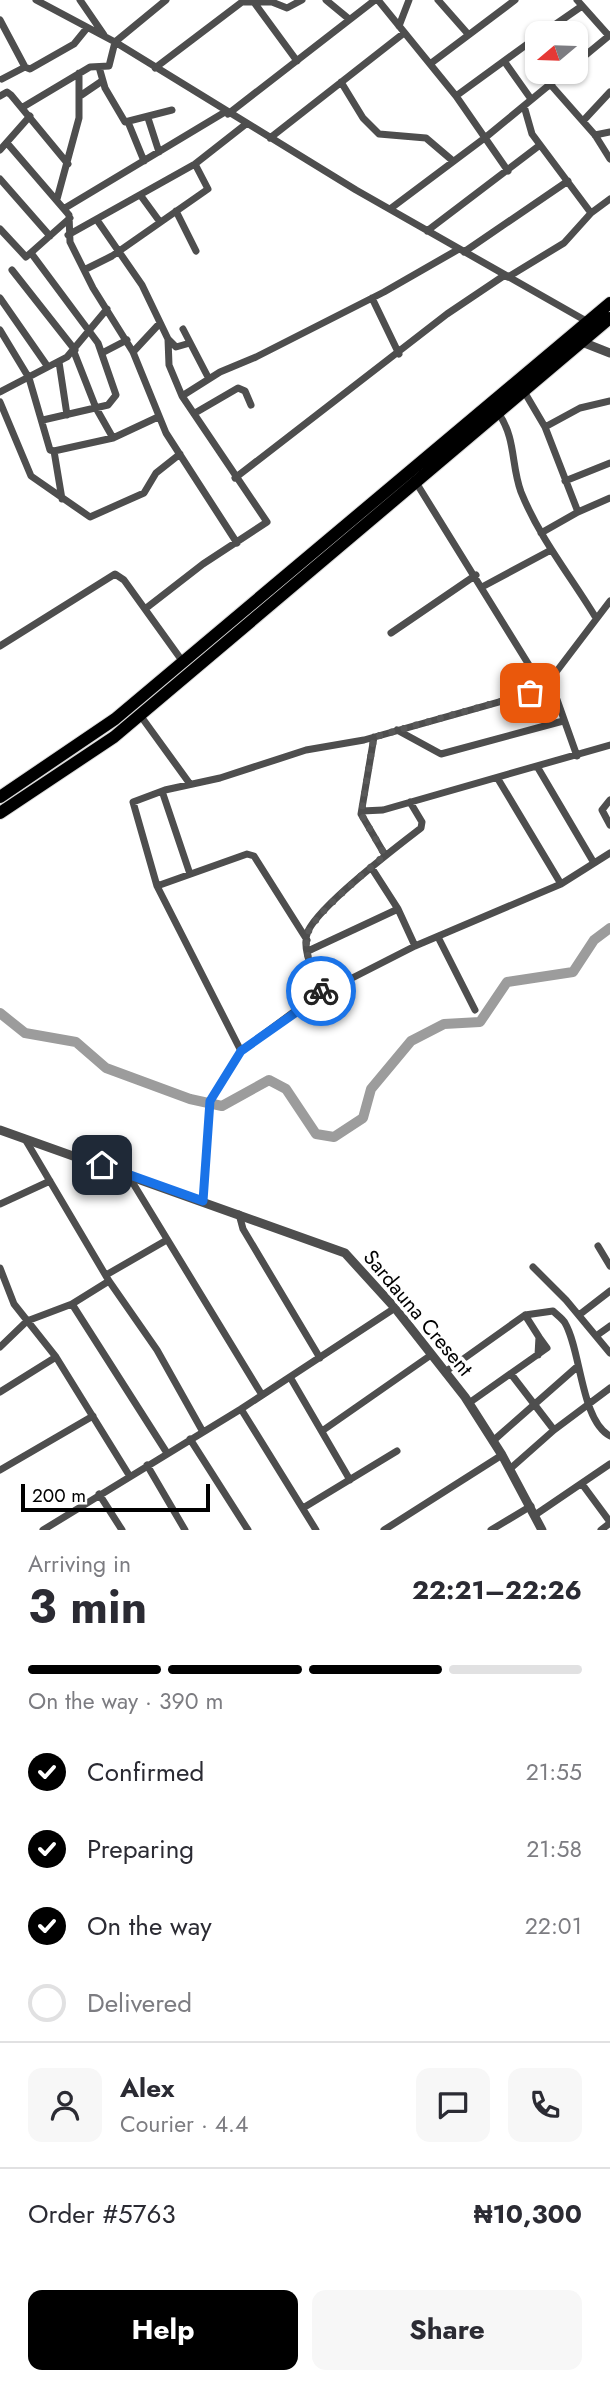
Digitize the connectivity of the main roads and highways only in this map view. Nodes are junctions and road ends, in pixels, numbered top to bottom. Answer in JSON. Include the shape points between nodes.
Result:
{"nodes":[{"id":1,"x":610,"y":303,"type":"edge"},
{"id":2,"x":610,"y":318,"type":"edge"},
{"id":3,"x":0,"y":797,"type":"edge"},
{"id":4,"x":0,"y":813,"type":"edge"}],
"edges":[{"from":1,"to":3,"type":"main road","via":[[115,719]]},
{"from":2,"to":4,"type":"main road","via":[[114,737]]}]}
